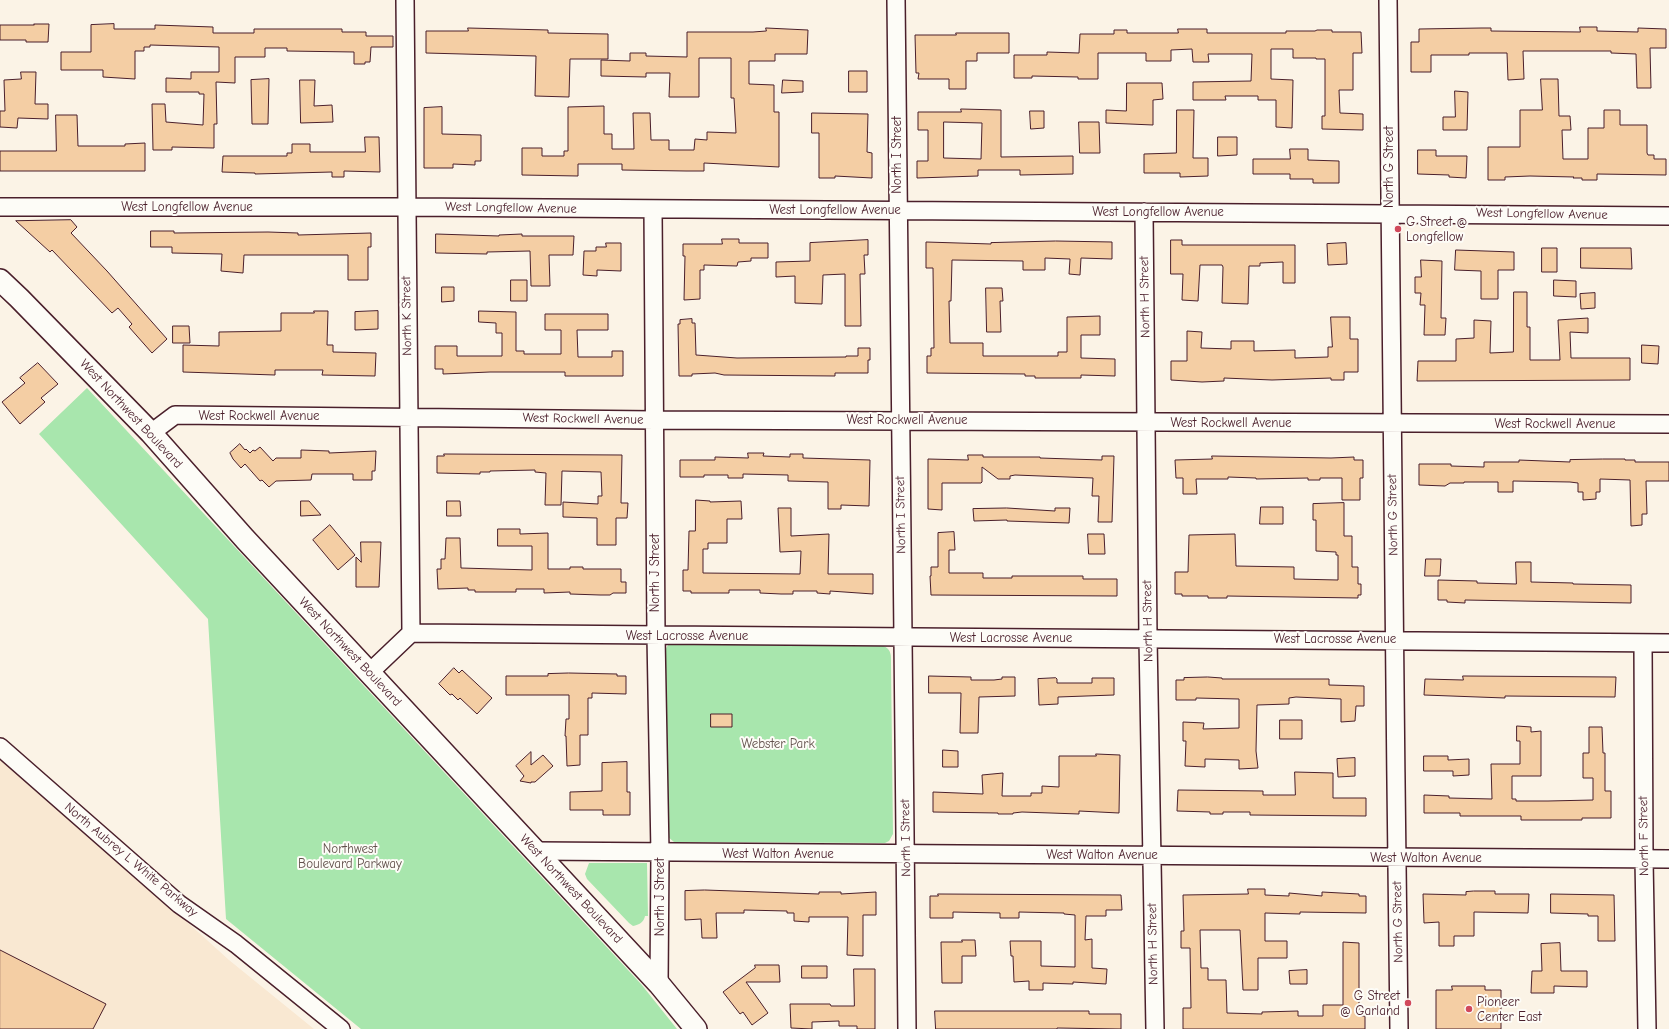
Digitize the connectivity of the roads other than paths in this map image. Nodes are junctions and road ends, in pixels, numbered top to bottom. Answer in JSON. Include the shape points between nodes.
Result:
{"nodes":[{"id":1,"x":404,"y":0,"type":"edge"},
{"id":2,"x":896,"y":0,"type":"edge"},
{"id":3,"x":1388,"y":0,"type":"edge"},
{"id":4,"x":0,"y":206,"type":"edge"},
{"id":5,"x":406,"y":206,"type":"junction"},
{"id":6,"x":653,"y":209,"type":"junction"},
{"id":7,"x":897,"y":211,"type":"junction"},
{"id":8,"x":1144,"y":212,"type":"junction"},
{"id":9,"x":1389,"y":213,"type":"junction"},
{"id":10,"x":1669,"y":216,"type":"edge"},
{"id":11,"x":0,"y":280,"type":"edge"},
{"id":12,"x":408,"y":417,"type":"junction"},
{"id":13,"x":654,"y":420,"type":"junction"},
{"id":14,"x":900,"y":420,"type":"junction"},
{"id":15,"x":1146,"y":422,"type":"junction"},
{"id":16,"x":1391,"y":424,"type":"junction"},
{"id":17,"x":1669,"y":424,"type":"edge"},
{"id":18,"x":151,"y":433,"type":"junction"},
{"id":19,"x":411,"y":633,"type":"junction"},
{"id":20,"x":656,"y":636,"type":"junction"},
{"id":21,"x":903,"y":637,"type":"junction"},
{"id":22,"x":1148,"y":638,"type":"junction"},
{"id":23,"x":1396,"y":640,"type":"junction"},
{"id":24,"x":1643,"y":642,"type":"junction"},
{"id":25,"x":1669,"y":643,"type":"edge"},
{"id":26,"x":369,"y":673,"type":"junction"},
{"id":27,"x":0,"y":747,"type":"edge"},
{"id":28,"x":536,"y":851,"type":"junction"},
{"id":29,"x":660,"y":853,"type":"junction"},
{"id":30,"x":907,"y":854,"type":"junction"},
{"id":31,"x":1153,"y":856,"type":"junction"},
{"id":32,"x":1398,"y":857,"type":"junction"},
{"id":33,"x":1644,"y":859,"type":"junction"},
{"id":34,"x":1669,"y":859,"type":"edge"},
{"id":35,"x":659,"y":984,"type":"junction"},
{"id":36,"x":341,"y":1029,"type":"edge"},
{"id":37,"x":696,"y":1029,"type":"edge"},
{"id":38,"x":907,"y":1029,"type":"edge"},
{"id":39,"x":1155,"y":1029,"type":"edge"},
{"id":40,"x":1399,"y":1029,"type":"edge"},
{"id":41,"x":1647,"y":1029,"type":"edge"}],
"edges":[{"from":1,"to":5,"type":"street","name":"North K Street"},
{"from":2,"to":7,"type":"street","name":"North I Street"},
{"from":3,"to":9,"type":"street","name":"North G Street"},
{"from":4,"to":5,"type":"street","name":"West Longfellow Avenue"},
{"from":5,"to":6,"type":"street","name":"West Longfellow Avenue"},
{"from":5,"to":12,"type":"street","name":"North K Street"},
{"from":6,"to":7,"type":"street","name":"West Longfellow Avenue"},
{"from":6,"to":13,"type":"street","name":"North J Street"},
{"from":7,"to":8,"type":"street","name":"West Longfellow Avenue"},
{"from":7,"to":14,"type":"street","name":"North I Street"},
{"from":8,"to":9,"type":"street","name":"West Longfellow Avenue"},
{"from":8,"to":15,"type":"street","name":"North H Street"},
{"from":9,"to":10,"type":"street","name":"West Longfellow Avenue"},
{"from":9,"to":16,"type":"street","name":"North G Street"},
{"from":11,"to":18,"type":"main road","name":"West Northwest Boulevard"},
{"from":12,"to":13,"type":"street","name":"West Rockwell Avenue"},
{"from":12,"to":18,"type":"street","name":"West Rockwell Avenue","via":[[175,415]]},
{"from":12,"to":19,"type":"street","name":"North K Street"},
{"from":13,"to":14,"type":"street","name":"West Rockwell Avenue"},
{"from":13,"to":20,"type":"street","name":"North J Street"},
{"from":14,"to":15,"type":"street","name":"West Rockwell Avenue"},
{"from":14,"to":21,"type":"street","name":"North I Street"},
{"from":15,"to":16,"type":"street","name":"West Rockwell Avenue"},
{"from":15,"to":22,"type":"street","name":"North H Street"},
{"from":16,"to":17,"type":"street","name":"West Rockwell Avenue"},
{"from":16,"to":23,"type":"street","name":"North G Street"},
{"from":18,"to":26,"type":"main road","name":"West Northwest Boulevard"},
{"from":19,"to":20,"type":"street","name":"West Lacrosse Avenue"},
{"from":19,"to":26,"type":"street"},
{"from":20,"to":21,"type":"street","name":"West Lacrosse Avenue"},
{"from":20,"to":29,"type":"street","name":"North J Street"},
{"from":21,"to":22,"type":"street","name":"West Lacrosse Avenue"},
{"from":21,"to":30,"type":"street","name":"North I Street"},
{"from":22,"to":23,"type":"street","name":"West Lacrosse Avenue"},
{"from":22,"to":31,"type":"street","name":"North H Street"},
{"from":23,"to":24,"type":"street","name":"West Lacrosse Avenue"},
{"from":23,"to":32,"type":"street","name":"North G Street","via":[[1395,751]]},
{"from":24,"to":25,"type":"street","name":"West Lacrosse Avenue"},
{"from":24,"to":33,"type":"street","name":"North F Street"},
{"from":26,"to":28,"type":"main road","name":"West Northwest Boulevard"},
{"from":27,"to":36,"type":"street","name":"North Aubrey L White Parkway","via":[[179,904],[236,944]]},
{"from":28,"to":29,"type":"street","name":"West Walton Avenue"},
{"from":28,"to":35,"type":"main road","name":"West Northwest Boulevard"},
{"from":29,"to":30,"type":"street","name":"West Walton Avenue"},
{"from":29,"to":35,"type":"street","name":"North J Street"},
{"from":30,"to":31,"type":"street","name":"West Walton Avenue"},
{"from":30,"to":38,"type":"street","name":"North I Street"},
{"from":31,"to":32,"type":"street","name":"West Walton Avenue"},
{"from":31,"to":39,"type":"street","name":"North H Street"},
{"from":32,"to":33,"type":"street","name":"West Walton Avenue"},
{"from":32,"to":40,"type":"street","name":"North G Street"},
{"from":33,"to":34,"type":"street","name":"West Walton Avenue"},
{"from":33,"to":41,"type":"street","name":"North F Street"},
{"from":35,"to":37,"type":"main road","name":"West Northwest Boulevard"}]}
